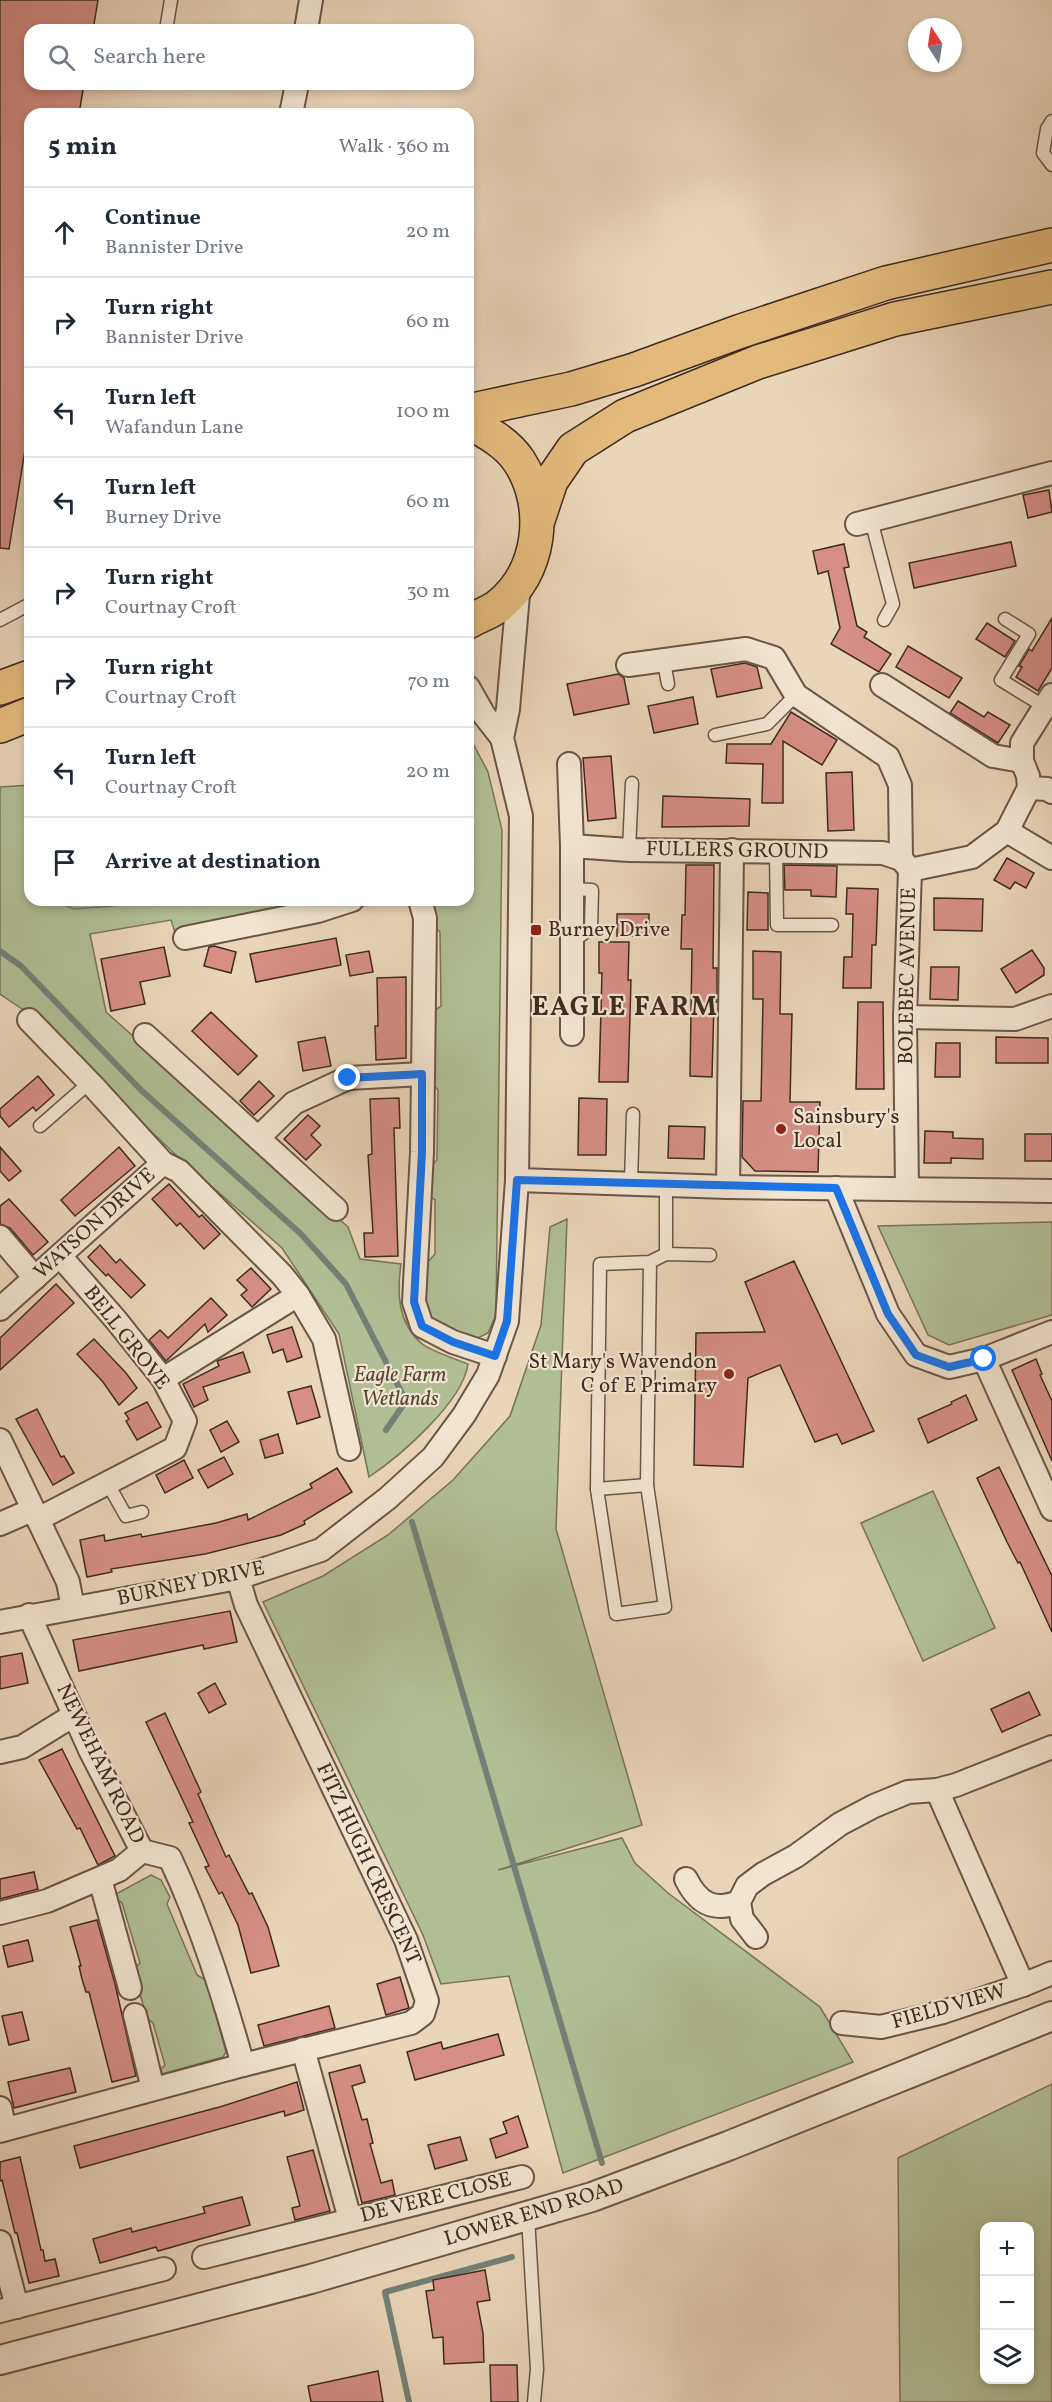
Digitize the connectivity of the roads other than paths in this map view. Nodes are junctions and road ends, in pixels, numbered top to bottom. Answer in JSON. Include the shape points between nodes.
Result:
{"nodes":[{"id":1,"x":171,"y":0,"type":"edge"},
{"id":2,"x":311,"y":0,"type":"edge"},
{"id":3,"x":167,"y":24,"type":"edge"},
{"id":4,"x":307,"y":24,"type":"edge"},
{"id":5,"x":296,"y":90,"type":"edge"},
{"id":6,"x":292,"y":108,"type":"edge"},
{"id":7,"x":1052,"y":121,"type":"edge"},
{"id":8,"x":1052,"y":165,"type":"edge"},
{"id":9,"x":1052,"y":245,"type":"edge"},
{"id":10,"x":1052,"y":287,"type":"edge"},
{"id":11,"x":474,"y":410,"type":"edge"},
{"id":12,"x":474,"y":425,"type":"edge"},
{"id":13,"x":1052,"y":473,"type":"edge"},
{"id":14,"x":538,"y":520,"type":"junction"},
{"id":15,"x":864,"y":522,"type":"joint"},
{"id":16,"x":519,"y":583,"type":"junction"},
{"id":17,"x":24,"y":607,"type":"edge"},
{"id":18,"x":474,"y":619,"type":"edge"},
{"id":19,"x":1005,"y":619,"type":"dead end"},
{"id":20,"x":0,"y":620,"type":"edge"},
{"id":21,"x":884,"y":620,"type":"dead end"},
{"id":22,"x":664,"y":662,"type":"junction"},
{"id":23,"x":628,"y":665,"type":"dead end"},
{"id":24,"x":24,"y":679,"type":"edge"},
{"id":25,"x":668,"y":684,"type":"dead end"},
{"id":26,"x":882,"y":685,"type":"dead end"},
{"id":27,"x":0,"y":688,"type":"edge"},
{"id":28,"x":795,"y":695,"type":"junction"},
{"id":29,"x":474,"y":698,"type":"edge"},
{"id":30,"x":1048,"y":701,"type":"edge"},
{"id":31,"x":24,"y":716,"type":"edge"},
{"id":32,"x":0,"y":726,"type":"edge"},
{"id":33,"x":715,"y":735,"type":"dead end"},
{"id":34,"x":502,"y":738,"type":"junction"},
{"id":35,"x":1022,"y":760,"type":"junction"},
{"id":36,"x":569,"y":764,"type":"dead end"},
{"id":37,"x":632,"y":783,"type":"dead end"},
{"id":38,"x":1029,"y":788,"type":"junction"},
{"id":39,"x":1052,"y":792,"type":"edge"},
{"id":40,"x":1007,"y":831,"type":"junction"},
{"id":41,"x":572,"y":846,"type":"junction"},
{"id":42,"x":629,"y":850,"type":"junction"},
{"id":43,"x":732,"y":850,"type":"junction"},
{"id":44,"x":776,"y":851,"type":"junction"},
{"id":45,"x":1052,"y":858,"type":"edge"},
{"id":46,"x":906,"y":864,"type":"junction"},
{"id":47,"x":333,"y":906,"type":"edge"},
{"id":48,"x":422,"y":906,"type":"edge"},
{"id":49,"x":832,"y":925,"type":"dead end"},
{"id":50,"x":185,"y":938,"type":"dead end"},
{"id":51,"x":1051,"y":1008,"type":"edge"},
{"id":52,"x":905,"y":1017,"type":"junction"},
{"id":53,"x":29,"y":1020,"type":"dead end"},
{"id":54,"x":572,"y":1034,"type":"dead end"},
{"id":55,"x":145,"y":1035,"type":"dead end"},
{"id":56,"x":422,"y":1074,"type":"junction"},
{"id":57,"x":89,"y":1083,"type":"junction"},
{"id":58,"x":633,"y":1114,"type":"dead end"},
{"id":59,"x":40,"y":1126,"type":"dead end"},
{"id":60,"x":258,"y":1138,"type":"junction"},
{"id":61,"x":163,"y":1162,"type":"junction"},
{"id":62,"x":517,"y":1180,"type":"junction"},
{"id":63,"x":631,"y":1183,"type":"junction"},
{"id":64,"x":666,"y":1183,"type":"junction"},
{"id":65,"x":728,"y":1187,"type":"junction"},
{"id":66,"x":836,"y":1188,"type":"junction"},
{"id":67,"x":907,"y":1189,"type":"junction"},
{"id":68,"x":1052,"y":1191,"type":"edge"},
{"id":69,"x":336,"y":1209,"type":"dead end"},
{"id":70,"x":0,"y":1238,"type":"edge"},
{"id":71,"x":666,"y":1254,"type":"junction"},
{"id":72,"x":60,"y":1256,"type":"junction"},
{"id":73,"x":710,"y":1256,"type":"dead end"},
{"id":74,"x":650,"y":1262,"type":"junction"},
{"id":75,"x":35,"y":1278,"type":"junction"},
{"id":76,"x":298,"y":1295,"type":"junction"},
{"id":77,"x":1,"y":1307,"type":"edge"},
{"id":78,"x":1052,"y":1332,"type":"edge"},
{"id":79,"x":495,"y":1356,"type":"junction"},
{"id":80,"x":984,"y":1359,"type":"junction"},
{"id":81,"x":163,"y":1379,"type":"junction"},
{"id":82,"x":0,"y":1440,"type":"edge"},
{"id":83,"x":349,"y":1449,"type":"dead end"},
{"id":84,"x":108,"y":1484,"type":"junction"},
{"id":85,"x":647,"y":1485,"type":"junction"},
{"id":86,"x":597,"y":1489,"type":"junction"},
{"id":87,"x":1052,"y":1509,"type":"edge"},
{"id":88,"x":142,"y":1512,"type":"dead end"},
{"id":89,"x":35,"y":1514,"type":"junction"},
{"id":90,"x":0,"y":1524,"type":"edge"},
{"id":91,"x":238,"y":1578,"type":"junction"},
{"id":92,"x":73,"y":1608,"type":"junction"},
{"id":93,"x":29,"y":1616,"type":"junction"},
{"id":94,"x":0,"y":1622,"type":"edge"},
{"id":95,"x":74,"y":1715,"type":"junction"},
{"id":96,"x":1052,"y":1747,"type":"edge"},
{"id":97,"x":0,"y":1752,"type":"edge"},
{"id":98,"x":937,"y":1790,"type":"junction"},
{"id":99,"x":142,"y":1851,"type":"junction"},
{"id":100,"x":100,"y":1879,"type":"junction"},
{"id":101,"x":686,"y":1879,"type":"dead end"},
{"id":102,"x":739,"y":1902,"type":"junction"},
{"id":103,"x":0,"y":1913,"type":"edge"},
{"id":104,"x":756,"y":1937,"type":"dead end"},
{"id":105,"x":1052,"y":1973,"type":"edge"},
{"id":106,"x":1023,"y":1985,"type":"junction"},
{"id":107,"x":130,"y":1988,"type":"dead end"},
{"id":108,"x":135,"y":2015,"type":"dead end"},
{"id":109,"x":1052,"y":2016,"type":"edge"},
{"id":110,"x":842,"y":2023,"type":"dead end"},
{"id":111,"x":303,"y":2049,"type":"junction"},
{"id":112,"x":243,"y":2065,"type":"junction"},
{"id":113,"x":153,"y":2089,"type":"junction"},
{"id":114,"x":2,"y":2123,"type":"edge"},
{"id":115,"x":522,"y":2177,"type":"dead end"},
{"id":116,"x":528,"y":2217,"type":"junction"},
{"id":117,"x":350,"y":2220,"type":"junction"},
{"id":118,"x":0,"y":2242,"type":"edge"},
{"id":119,"x":204,"y":2258,"type":"dead end"},
{"id":120,"x":164,"y":2269,"type":"dead end"},
{"id":121,"x":9,"y":2309,"type":"edge"},
{"id":122,"x":0,"y":2360,"type":"edge"},
{"id":123,"x":534,"y":2402,"type":"edge"}],
"edges":[{"from":1,"to":3,"type":"lane"},
{"from":2,"to":4,"type":"street"},
{"from":5,"to":6,"type":"street"},
{"from":7,"to":8,"type":"lane","via":[[1043,153]]},
{"from":9,"to":11,"type":"highway","via":[[886,283],[634,370],[571,389]]},
{"from":10,"to":14,"type":"highway","via":[[894,319],[758,362],[625,416],[573,449],[551,481]]},
{"from":12,"to":14,"type":"highway","via":[[496,437],[518,460],[533,488]]},
{"from":13,"to":15,"type":"street"},
{"from":14,"to":16,"type":"highway","via":[[534,553]]},
{"from":15,"to":21,"type":"lane","via":[[893,604]]},
{"from":16,"to":18,"type":"highway","via":[[497,607]]},
{"from":16,"to":34,"type":"street"},
{"from":17,"to":20,"type":"lane"},
{"from":19,"to":30,"type":"lane","via":[[1029,634],[1001,680]]},
{"from":22,"to":23,"type":"street"},
{"from":22,"to":25,"type":"lane"},
{"from":22,"to":28,"type":"street","via":[[746,649],[774,658]]},
{"from":24,"to":27,"type":"highway"},
{"from":26,"to":35,"type":"street","via":[[993,756]]},
{"from":28,"to":33,"type":"lane","via":[[767,724]]},
{"from":28,"to":46,"type":"street","via":[[888,757],[900,785]]},
{"from":29,"to":34,"type":"street"},
{"from":30,"to":35,"type":"street","via":[[1022,743]]},
{"from":31,"to":32,"type":"highway"},
{"from":34,"to":62,"type":"street","name":"BURNEY DRIVE","via":[[521,816]]},
{"from":35,"to":38,"type":"street"},
{"from":36,"to":41,"type":"street"},
{"from":37,"to":42,"type":"lane"},
{"from":38,"to":39,"type":"street"},
{"from":38,"to":40,"type":"street","name":"BOLEBEC AVENUE"},
{"from":40,"to":45,"type":"street"},
{"from":40,"to":46,"type":"street","name":"BOLEBEC AVENUE","via":[[972,857]]},
{"from":41,"to":42,"type":"street","name":"FULLERS GROUND"},
{"from":41,"to":54,"type":"street"},
{"from":42,"to":43,"type":"street","name":"FULLERS GROUND"},
{"from":43,"to":44,"type":"street","name":"FULLERS GROUND"},
{"from":43,"to":65,"type":"street"},
{"from":44,"to":46,"type":"street","name":"FULLERS GROUND","via":[[883,853]]},
{"from":44,"to":49,"type":"lane","via":[[777,925]]},
{"from":46,"to":52,"type":"street","name":"BOLEBEC AVENUE"},
{"from":47,"to":50,"type":"street"},
{"from":48,"to":56,"type":"street","via":[[425,918]]},
{"from":51,"to":52,"type":"street","via":[[1015,1019]]},
{"from":52,"to":67,"type":"street","name":"BOLEBEC AVENUE"},
{"from":53,"to":57,"type":"street"},
{"from":55,"to":60,"type":"street"},
{"from":56,"to":60,"type":"street","via":[[348,1078],[294,1103]]},
{"from":56,"to":79,"type":"street","via":[[414,1302],[422,1326],[453,1342]]},
{"from":57,"to":59,"type":"lane"},
{"from":57,"to":61,"type":"street"},
{"from":58,"to":63,"type":"lane"},
{"from":60,"to":69,"type":"street"},
{"from":61,"to":72,"type":"street","name":"WATSON DRIVE"},
{"from":61,"to":76,"type":"street","via":[[179,1171]]},
{"from":62,"to":63,"type":"street"},
{"from":62,"to":79,"type":"street","name":"BURNEY DRIVE","via":[[507,1321]]},
{"from":63,"to":64,"type":"street"},
{"from":64,"to":65,"type":"street"},
{"from":64,"to":71,"type":"lane"},
{"from":65,"to":66,"type":"street"},
{"from":66,"to":67,"type":"street"},
{"from":66,"to":80,"type":"street","via":[[888,1314],[916,1355],[949,1367]]},
{"from":67,"to":68,"type":"street"},
{"from":70,"to":75,"type":"street"},
{"from":71,"to":73,"type":"lane"},
{"from":71,"to":74,"type":"lane"},
{"from":72,"to":75,"type":"street","name":"WATSON DRIVE"},
{"from":72,"to":81,"type":"street","name":"BELL GROVE"},
{"from":74,"to":85,"type":"lane"},
{"from":74,"to":86,"type":"lane","via":[[600,1264]]},
{"from":75,"to":77,"type":"street","name":"WATSON DRIVE"},
{"from":76,"to":81,"type":"street"},
{"from":76,"to":83,"type":"street","via":[[324,1339]]},
{"from":78,"to":80,"type":"street"},
{"from":79,"to":91,"type":"street","name":"BURNEY DRIVE","via":[[488,1376],[433,1457],[388,1498],[321,1550]]},
{"from":80,"to":87,"type":"street"},
{"from":81,"to":84,"type":"street","name":"BELL GROVE","via":[[185,1421],[175,1448]]},
{"from":82,"to":89,"type":"street"},
{"from":84,"to":88,"type":"lane","via":[[126,1516]]},
{"from":84,"to":89,"type":"street","name":"BELL GROVE"},
{"from":85,"to":86,"type":"lane"},
{"from":85,"to":86,"type":"lane","via":[[665,1607],[616,1614]]},
{"from":89,"to":90,"type":"street","name":"BELL GROVE"},
{"from":89,"to":92,"type":"street","via":[[68,1582]]},
{"from":91,"to":92,"type":"street","name":"BURNEY DRIVE"},
{"from":91,"to":111,"type":"street","name":"FITZ HUGH CRESCENT","via":[[246,1605],[406,1940],[427,2001],[423,2014],[411,2023]]},
{"from":92,"to":93,"type":"street","name":"BURNEY DRIVE"},
{"from":93,"to":94,"type":"street","name":"BURNEY DRIVE"},
{"from":93,"to":95,"type":"street","name":"NEWEHAM ROAD"},
{"from":95,"to":97,"type":"street","via":[[22,1747]]},
{"from":95,"to":99,"type":"street","name":"NEWEHAM ROAD"},
{"from":96,"to":98,"type":"street"},
{"from":98,"to":102,"type":"street","via":[[909,1792],[840,1824],[747,1886]]},
{"from":98,"to":106,"type":"street"},
{"from":99,"to":100,"type":"street","via":[[120,1870]]},
{"from":99,"to":112,"type":"street","name":"NEWEHAM ROAD","via":[[170,1858],[179,1876],[192,1904]]},
{"from":100,"to":103,"type":"street","via":[[47,1901]]},
{"from":100,"to":107,"type":"street"},
{"from":101,"to":102,"type":"street","via":[[694,1896],[712,1905],[723,1908]]},
{"from":102,"to":104,"type":"street","via":[[742,1919]]},
{"from":105,"to":106,"type":"street","name":"FIELD VIEW"},
{"from":106,"to":110,"type":"street","name":"FIELD VIEW","via":[[943,2012],[881,2026]]},
{"from":108,"to":113,"type":"street"},
{"from":109,"to":116,"type":"street","name":"LOWER END ROAD","via":[[728,2146]]},
{"from":111,"to":112,"type":"street","name":"FITZ HUGH CRESCENT"},
{"from":111,"to":117,"type":"street","name":"DE VERE CLOSE"},
{"from":112,"to":113,"type":"street","name":"FITZ HUGH CRESCENT"},
{"from":113,"to":114,"type":"street","name":"FITZ HUGH CRESCENT"},
{"from":115,"to":117,"type":"street","name":"DE VERE CLOSE"},
{"from":116,"to":122,"type":"street","name":"LOWER END ROAD","via":[[311,2279]]},
{"from":116,"to":123,"type":"lane","via":[[537,2369]]},
{"from":117,"to":119,"type":"street","name":"DE VERE CLOSE"},
{"from":118,"to":121,"type":"street"},
{"from":120,"to":121,"type":"street"}]}
